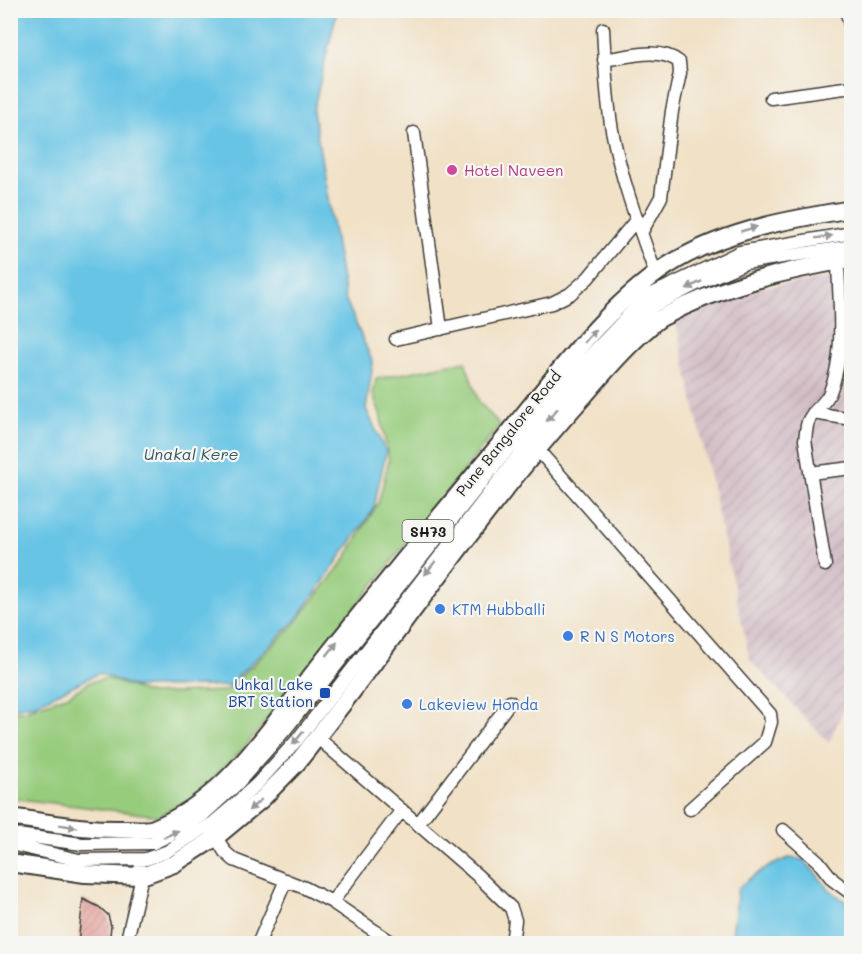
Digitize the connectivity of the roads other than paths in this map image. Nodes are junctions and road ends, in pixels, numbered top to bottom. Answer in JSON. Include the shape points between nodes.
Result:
{"nodes":[{"id":1,"x":846,"y":10,"type":"edge"},
{"id":2,"x":603,"y":29,"type":"dead end"},
{"id":3,"x":852,"y":31,"type":"edge"},
{"id":4,"x":604,"y":60,"type":"junction"},
{"id":5,"x":852,"y":87,"type":"edge"},
{"id":6,"x":771,"y":99,"type":"dead end"},
{"id":7,"x":414,"y":133,"type":"dead end"},
{"id":8,"x":852,"y":209,"type":"edge"},
{"id":9,"x":637,"y":219,"type":"junction"},
{"id":10,"x":641,"y":233,"type":"junction"},
{"id":11,"x":852,"y":233,"type":"edge"},
{"id":12,"x":852,"y":246,"type":"edge"},
{"id":13,"x":845,"y":260,"type":"edge"},
{"id":14,"x":656,"y":275,"type":"junction"},
{"id":15,"x":846,"y":327,"type":"edge"},
{"id":16,"x":441,"y":329,"type":"junction"},
{"id":17,"x":396,"y":339,"type":"dead end"},
{"id":18,"x":813,"y":413,"type":"junction"},
{"id":19,"x":852,"y":419,"type":"edge"},
{"id":20,"x":538,"y":450,"type":"junction"},
{"id":21,"x":852,"y":468,"type":"edge"},
{"id":22,"x":810,"y":472,"type":"junction"},
{"id":23,"x":825,"y":565,"type":"dead end"},
{"id":24,"x":510,"y":702,"type":"dead end"},
{"id":25,"x":318,"y":738,"type":"junction"},
{"id":26,"x":690,"y":809,"type":"dead end"},
{"id":27,"x":402,"y":810,"type":"junction"},
{"id":28,"x":10,"y":817,"type":"edge"},
{"id":29,"x":206,"y":821,"type":"junction"},
{"id":30,"x":418,"y":824,"type":"junction"},
{"id":31,"x":783,"y":830,"type":"dead end"},
{"id":32,"x":10,"y":834,"type":"edge"},
{"id":33,"x":131,"y":836,"type":"junction"},
{"id":34,"x":10,"y":844,"type":"edge"},
{"id":35,"x":137,"y":859,"type":"junction"},
{"id":36,"x":10,"y":863,"type":"edge"},
{"id":37,"x":142,"y":876,"type":"junction"},
{"id":38,"x":286,"y":880,"type":"junction"},
{"id":39,"x":852,"y":894,"type":"edge"},
{"id":40,"x":332,"y":902,"type":"junction"},
{"id":41,"x":126,"y":944,"type":"edge"},
{"id":42,"x":258,"y":944,"type":"edge"},
{"id":43,"x":394,"y":944,"type":"edge"},
{"id":44,"x":512,"y":944,"type":"edge"}],
"edges":[{"from":1,"to":3,"type":"street"},
{"from":2,"to":4,"type":"street"},
{"from":4,"to":9,"type":"street","via":[[612,130]]},
{"from":4,"to":10,"type":"street","via":[[664,54],[679,62],[661,197]]},
{"from":5,"to":6,"type":"street"},
{"from":7,"to":16,"type":"street"},
{"from":14,"to":8,"type":"main road","name":"Pune Bangalore Road","number":"SH73","one_way":true,"via":[[714,241],[748,229]]},
{"from":9,"to":10,"type":"street"},
{"from":9,"to":16,"type":"street","via":[[570,294],[552,303]]},
{"from":10,"to":14,"type":"street"},
{"from":29,"to":11,"type":"street","one_way":true,"via":[[285,730],[516,439],[646,297],[740,252]]},
{"from":12,"to":29,"type":"street","one_way":true,"via":[[745,263],[652,307],[525,447],[297,740],[257,784]]},
{"from":13,"to":15,"type":"street"},
{"from":13,"to":20,"type":"main road","name":"Pune Bangalore Road","number":"SH73","via":[[756,280],[660,319],[629,346]]},
{"from":29,"to":14,"type":"main road","name":"Pune Bangalore Road","number":"SH73","one_way":true,"via":[[237,768],[396,569],[568,361],[616,308]]},
{"from":15,"to":18,"type":"street","via":[[830,394]]},
{"from":16,"to":17,"type":"street"},
{"from":18,"to":19,"type":"street"},
{"from":18,"to":22,"type":"street","via":[[807,422],[805,440]]},
{"from":20,"to":25,"type":"main road","name":"Pune Bangalore Road","number":"SH73"},
{"from":20,"to":26,"type":"street","via":[[770,714],[765,742]]},
{"from":21,"to":22,"type":"street"},
{"from":22,"to":23,"type":"street"},
{"from":24,"to":30,"type":"street"},
{"from":25,"to":27,"type":"street"},
{"from":25,"to":29,"type":"main road","name":"Pune Bangalore Road","number":"SH73","one_way":true,"via":[[262,799]]},
{"from":27,"to":30,"type":"street"},
{"from":27,"to":40,"type":"street"},
{"from":28,"to":33,"type":"main road","name":"Pune Bangalore Road","number":"SH73","one_way":true},
{"from":29,"to":33,"type":"main road","name":"Pune Bangalore Road","number":"SH73"},
{"from":29,"to":35,"type":"street","one_way":true,"via":[[166,852]]},
{"from":29,"to":37,"type":"main road","name":"Pune Bangalore Road","number":"SH73","via":[[174,864]]},
{"from":29,"to":38,"type":"street","via":[[234,860]]},
{"from":30,"to":44,"type":"street","via":[[511,908],[515,920]]},
{"from":31,"to":39,"type":"street"},
{"from":32,"to":33,"type":"street","via":[[82,844]]},
{"from":33,"to":35,"type":"street"},
{"from":34,"to":35,"type":"street","via":[[79,860]]},
{"from":35,"to":37,"type":"street"},
{"from":36,"to":37,"type":"main road","name":"Pune Bangalore Road","number":"SH73","via":[[86,874]]},
{"from":37,"to":41,"type":"street"},
{"from":38,"to":40,"type":"street"},
{"from":38,"to":42,"type":"street"},
{"from":40,"to":43,"type":"street"}]}
